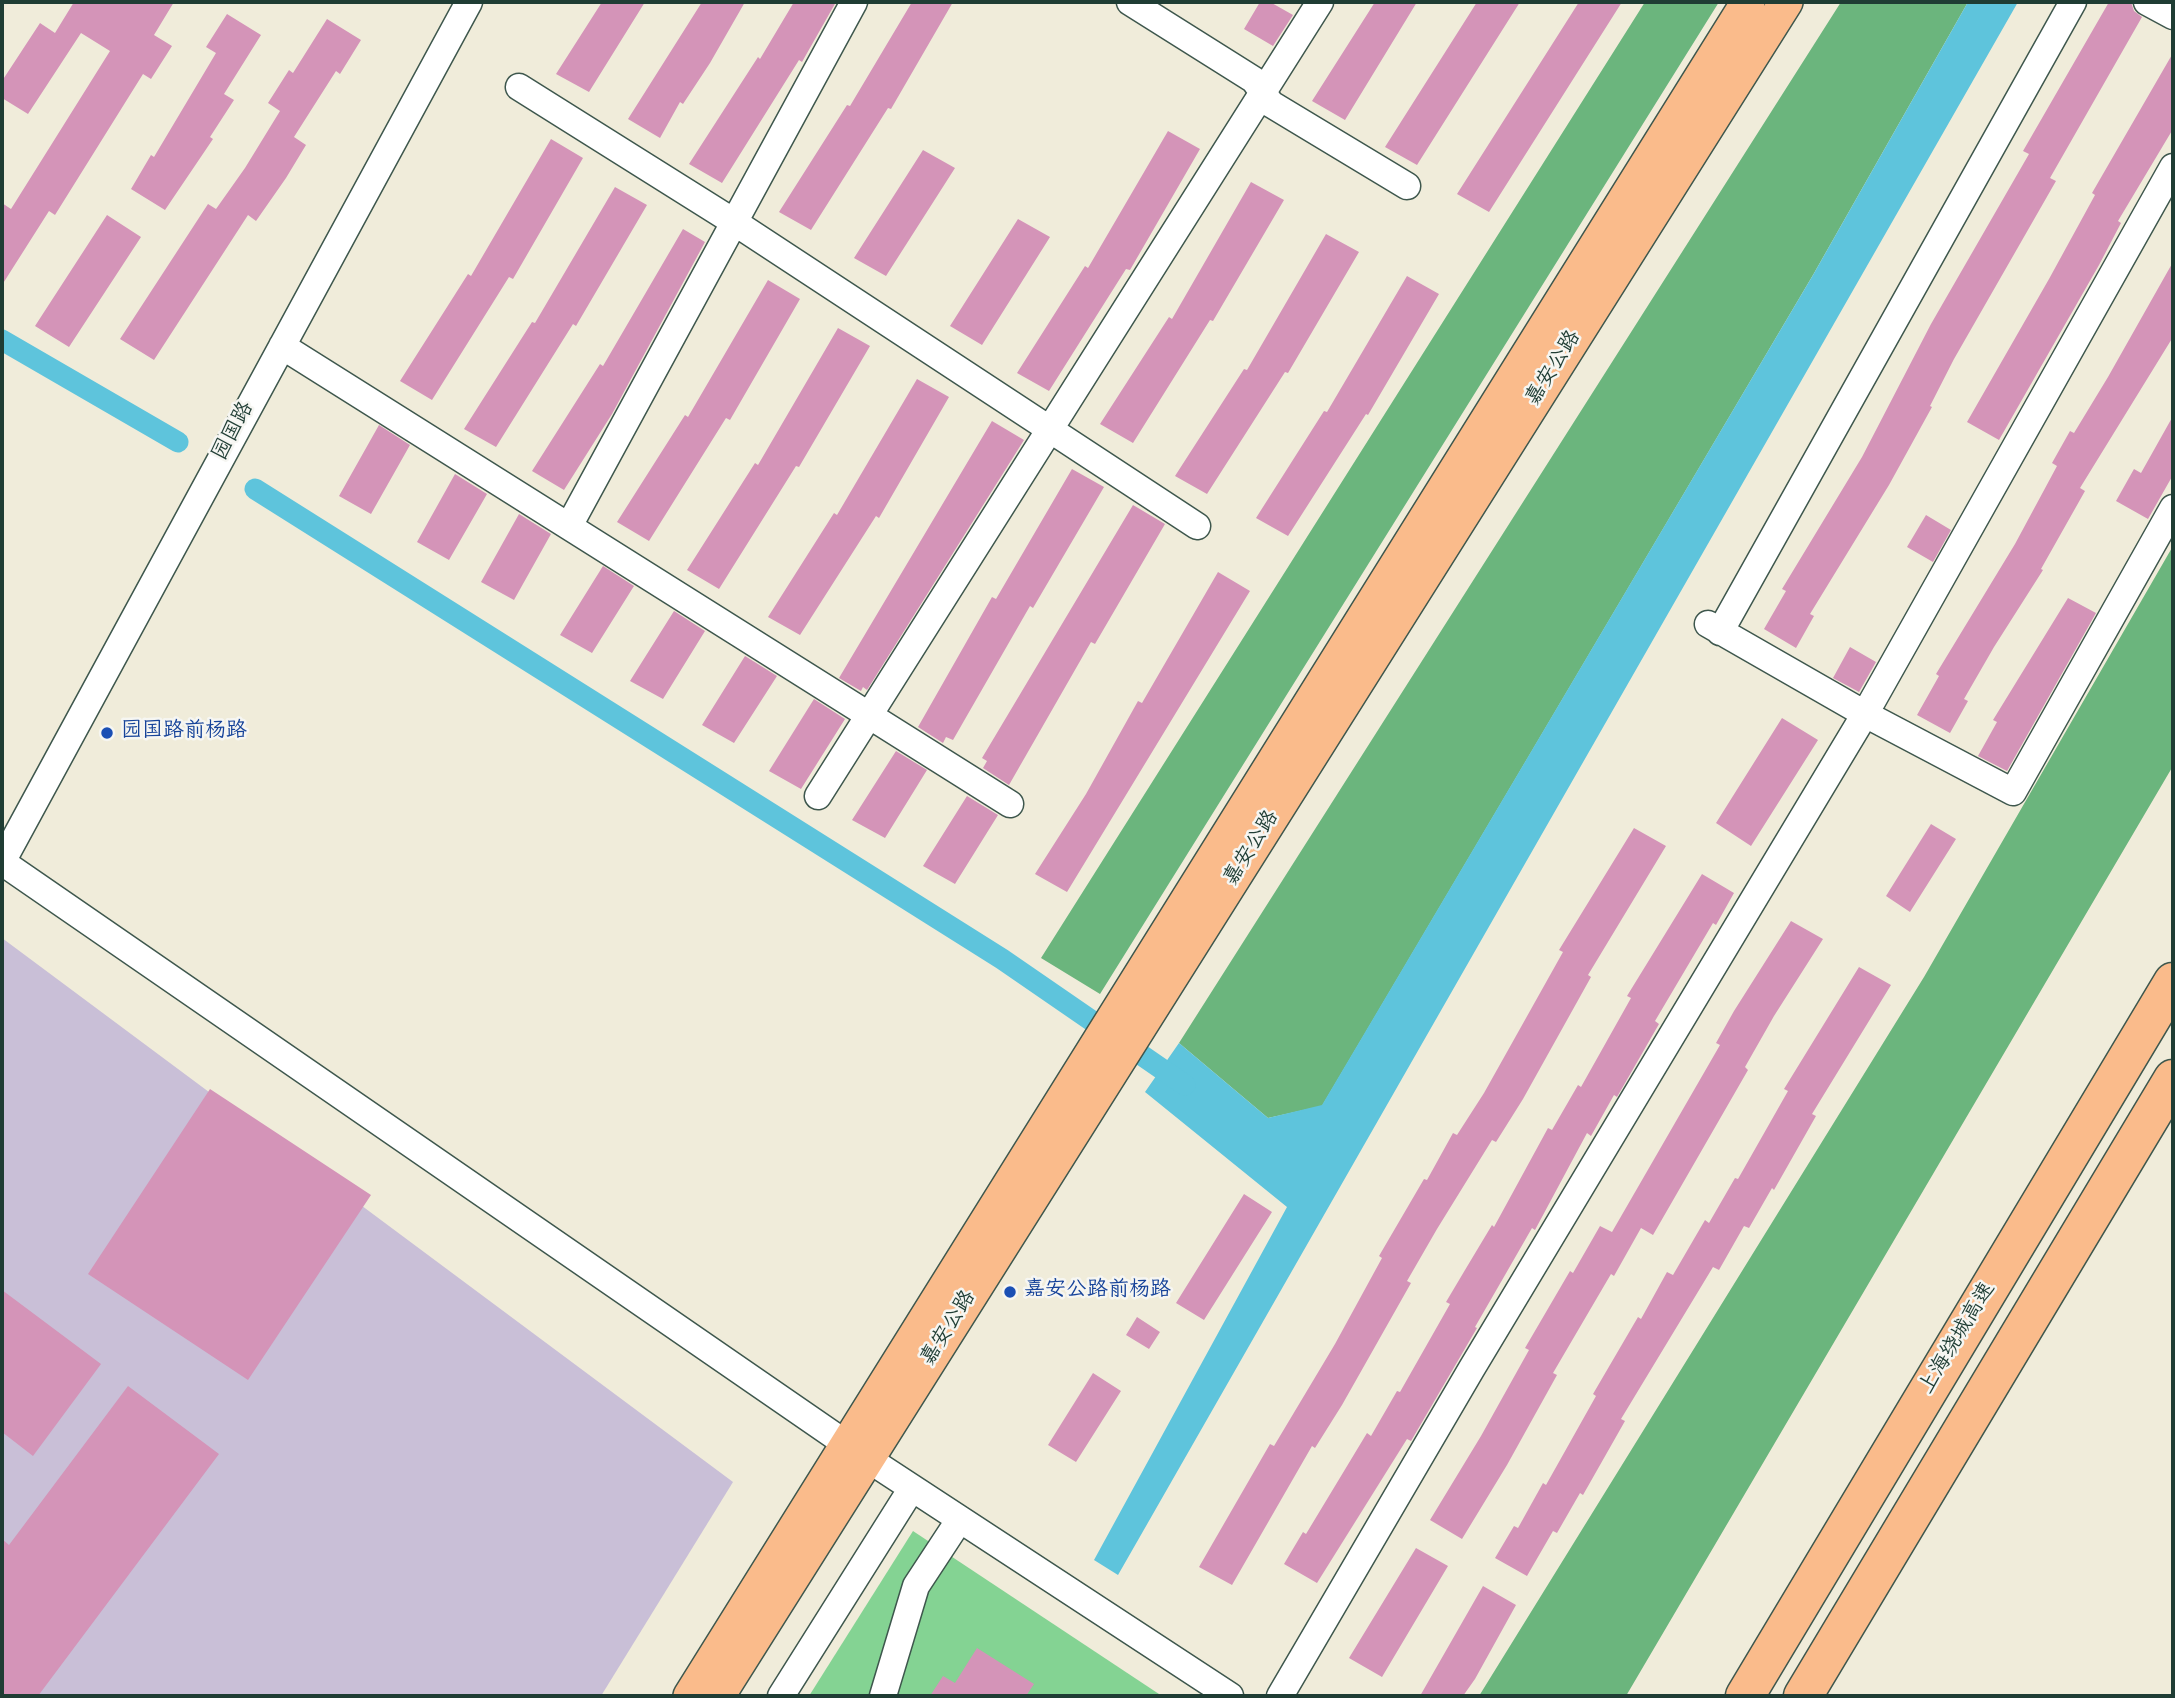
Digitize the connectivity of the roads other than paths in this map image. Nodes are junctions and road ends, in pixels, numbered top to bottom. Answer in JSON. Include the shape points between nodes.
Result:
{"nodes":[{"id":1,"x":469,"y":2,"type":"edge"},
{"id":2,"x":854,"y":2,"type":"edge"},
{"id":3,"x":1129,"y":2,"type":"edge"},
{"id":4,"x":1320,"y":2,"type":"edge"},
{"id":5,"x":1748,"y":2,"type":"edge"},
{"id":6,"x":1786,"y":2,"type":"edge"},
{"id":7,"x":2073,"y":2,"type":"edge"},
{"id":8,"x":2147,"y":2,"type":"edge"},
{"id":9,"x":2173,"y":16,"type":"edge"},
{"id":10,"x":519,"y":87,"type":"dead end"},
{"id":11,"x":1262,"y":94,"type":"junction"},
{"id":12,"x":2173,"y":167,"type":"edge"},
{"id":13,"x":1406,"y":186,"type":"dead end"},
{"id":14,"x":734,"y":222,"type":"junction"},
{"id":15,"x":282,"y":346,"type":"junction"},
{"id":16,"x":1050,"y":429,"type":"junction"},
{"id":17,"x":2173,"y":508,"type":"edge"},
{"id":18,"x":569,"y":526,"type":"junction"},
{"id":19,"x":1197,"y":526,"type":"dead end"},
{"id":20,"x":1865,"y":714,"type":"junction"},
{"id":21,"x":869,"y":715,"type":"junction"},
{"id":22,"x":818,"y":796,"type":"dead end"},
{"id":23,"x":1010,"y":804,"type":"dead end"},
{"id":24,"x":2,"y":862,"type":"edge"},
{"id":25,"x":2173,"y":982,"type":"edge"},
{"id":26,"x":1139,"y":1005,"type":"junction"},
{"id":27,"x":2173,"y":1079,"type":"edge"},
{"id":28,"x":858,"y":1452,"type":"junction"},
{"id":29,"x":912,"y":1488,"type":"junction"},
{"id":30,"x":960,"y":1519,"type":"junction"},
{"id":31,"x":690,"y":1696,"type":"edge"},
{"id":32,"x":718,"y":1696,"type":"edge"},
{"id":33,"x":781,"y":1696,"type":"edge"},
{"id":34,"x":883,"y":1696,"type":"edge"},
{"id":35,"x":1230,"y":1696,"type":"edge"},
{"id":36,"x":1280,"y":1696,"type":"edge"},
{"id":37,"x":1745,"y":1696,"type":"edge"},
{"id":38,"x":1803,"y":1696,"type":"edge"}],
"edges":[{"from":1,"to":15,"type":"street","name":"园国路"},
{"from":2,"to":14,"type":"street"},
{"from":3,"to":11,"type":"street","via":[[1254,80]]},
{"from":4,"to":11,"type":"street"},
{"from":5,"to":26,"type":"main road","name":"嘉安公路"},
{"from":6,"to":26,"type":"main road","name":"嘉安公路"},
{"from":7,"to":20,"type":"street","via":[[1714,628]]},
{"from":8,"to":9,"type":"street"},
{"from":10,"to":14,"type":"street"},
{"from":11,"to":13,"type":"street","via":[[1271,104]]},
{"from":11,"to":16,"type":"street"},
{"from":12,"to":20,"type":"street"},
{"from":14,"to":16,"type":"street"},
{"from":14,"to":18,"type":"street"},
{"from":15,"to":18,"type":"street"},
{"from":15,"to":24,"type":"street","name":"园国路"},
{"from":16,"to":19,"type":"street"},
{"from":16,"to":21,"type":"street"},
{"from":17,"to":20,"type":"street","via":[[2013,792]]},
{"from":18,"to":21,"type":"street"},
{"from":20,"to":36,"type":"street"},
{"from":21,"to":22,"type":"street"},
{"from":21,"to":23,"type":"street"},
{"from":24,"to":28,"type":"street"},
{"from":25,"to":37,"type":"highway","name":"上海绕城高速"},
{"from":26,"to":28,"type":"main road","name":"嘉安公路"},
{"from":27,"to":38,"type":"highway"},
{"from":28,"to":29,"type":"street"},
{"from":28,"to":31,"type":"main road","name":"嘉安公路"},
{"from":28,"to":32,"type":"main road","name":"嘉安公路"},
{"from":29,"to":30,"type":"street"},
{"from":29,"to":33,"type":"street"},
{"from":30,"to":34,"type":"street","via":[[916,1586]]},
{"from":30,"to":35,"type":"street"}]}
